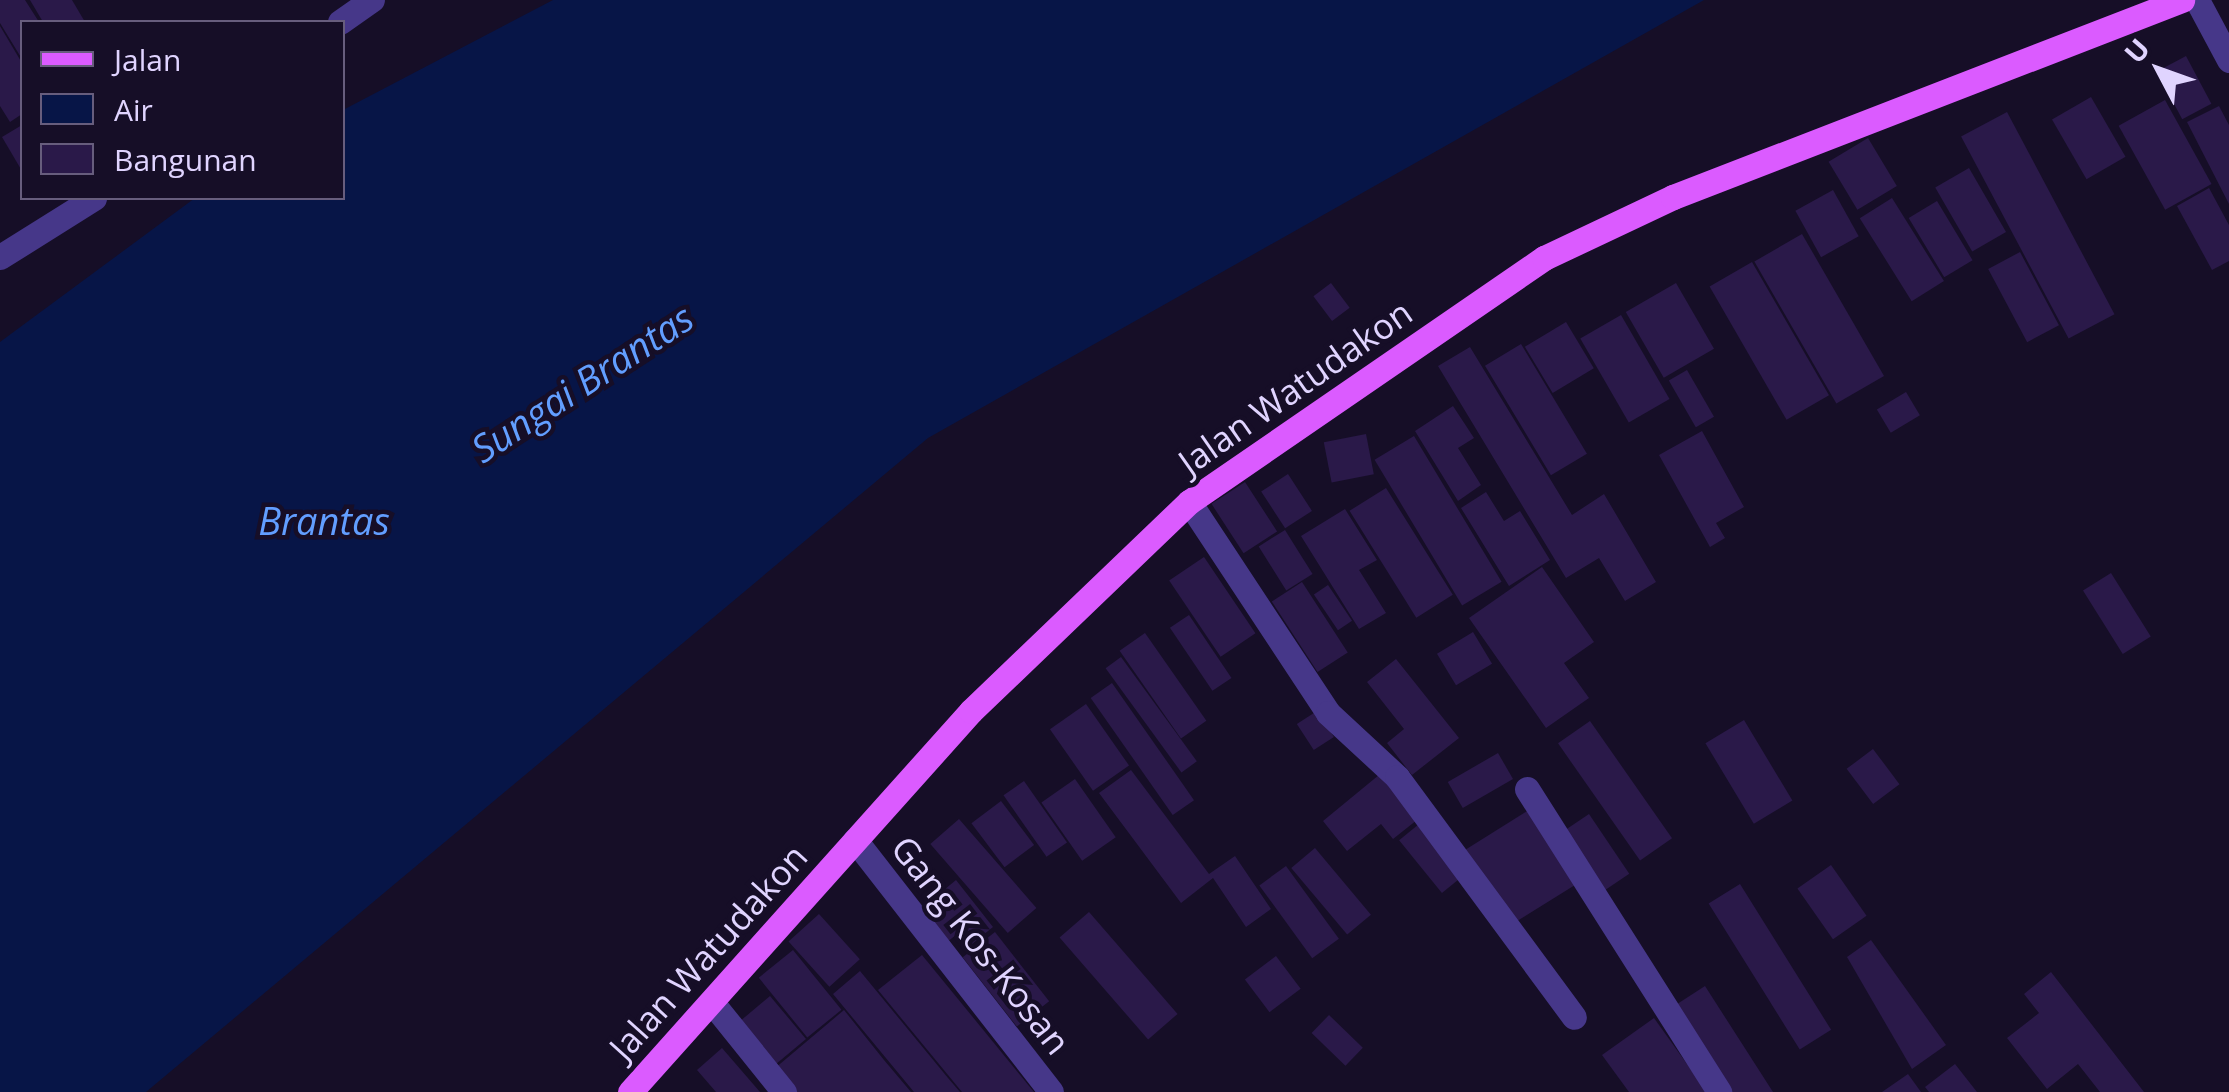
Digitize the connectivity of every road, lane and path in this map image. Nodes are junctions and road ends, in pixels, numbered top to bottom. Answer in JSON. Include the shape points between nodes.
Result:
{"nodes":[{"id":1,"x":372,"y":0,"type":"edge"},
{"id":2,"x":2182,"y":0,"type":"edge"},
{"id":3,"x":2197,"y":0,"type":"edge"},
{"id":4,"x":343,"y":20,"type":"edge"},
{"id":5,"x":2229,"y":60,"type":"edge"},
{"id":6,"x":91,"y":200,"type":"edge"},
{"id":7,"x":0,"y":258,"type":"edge"},
{"id":8,"x":1189,"y":502,"type":"junction"},
{"id":9,"x":1527,"y":789,"type":"dead end"},
{"id":10,"x":855,"y":840,"type":"junction"},
{"id":11,"x":714,"y":1005,"type":"junction"},
{"id":12,"x":1574,"y":1016,"type":"dead end"},
{"id":13,"x":630,"y":1092,"type":"edge"},
{"id":14,"x":784,"y":1092,"type":"edge"},
{"id":15,"x":1051,"y":1092,"type":"edge"},
{"id":16,"x":1719,"y":1092,"type":"edge"}],
"edges":[{"from":1,"to":4,"type":"street"},
{"from":2,"to":8,"type":"main road","name":"Jalan Watudakon","via":[[1673,197],[1544,258]]},
{"from":3,"to":5,"type":"street"},
{"from":6,"to":7,"type":"street"},
{"from":8,"to":10,"type":"main road","name":"Jalan Watudakon","via":[[1033,647]]},
{"from":8,"to":12,"type":"street","via":[[1328,713],[1398,777]]},
{"from":9,"to":16,"type":"street"},
{"from":10,"to":11,"type":"main road","name":"Jalan Watudakon"},
{"from":10,"to":15,"type":"street","name":"Gang Kos-Kosan"},
{"from":11,"to":13,"type":"main road","name":"Jalan Watudakon"},
{"from":11,"to":14,"type":"street"}]}
